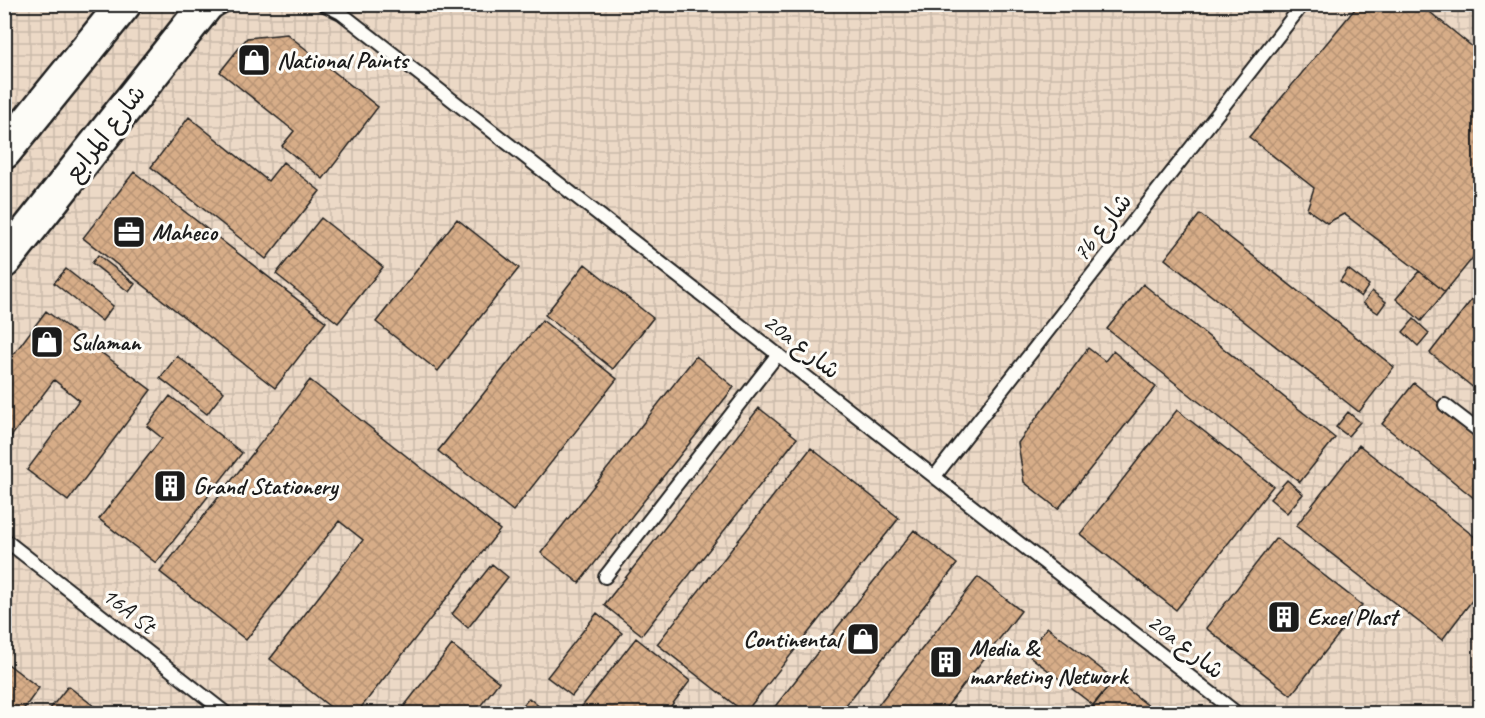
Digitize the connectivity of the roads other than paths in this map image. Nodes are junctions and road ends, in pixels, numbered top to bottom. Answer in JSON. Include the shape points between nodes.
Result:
{"nodes":[{"id":1,"x":124,"y":4,"type":"edge"},
{"id":2,"x":228,"y":4,"type":"edge"},
{"id":3,"x":323,"y":4,"type":"edge"},
{"id":4,"x":1303,"y":4,"type":"edge"},
{"id":5,"x":338,"y":9,"type":"edge"},
{"id":6,"x":197,"y":16,"type":"edge"},
{"id":7,"x":4,"y":152,"type":"edge"},
{"id":8,"x":4,"y":261,"type":"edge"},
{"id":9,"x":778,"y":354,"type":"junction"},
{"id":10,"x":1445,"y":405,"type":"dead end"},
{"id":11,"x":1480,"y":432,"type":"edge"},
{"id":12,"x":935,"y":476,"type":"junction"},
{"id":13,"x":4,"y":539,"type":"edge"},
{"id":14,"x":605,"y":577,"type":"dead end"},
{"id":15,"x":228,"y":714,"type":"edge"},
{"id":16,"x":1238,"y":714,"type":"edge"}],
"edges":[{"from":1,"to":7,"type":"main road"},
{"from":2,"to":6,"type":"lane"},
{"from":3,"to":5,"type":"lane","name":"20a شارع"},
{"from":4,"to":12,"type":"lane","name":"7b شارع"},
{"from":5,"to":9,"type":"lane","name":"20a شارع"},
{"from":6,"to":8,"type":"main road","name":"شارع المرابع"},
{"from":9,"to":12,"type":"lane","name":"20a شارع"},
{"from":9,"to":14,"type":"lane"},
{"from":10,"to":11,"type":"lane"},
{"from":12,"to":16,"type":"lane","name":"20a شارع"},
{"from":13,"to":15,"type":"lane","name":"16A St"}]}
